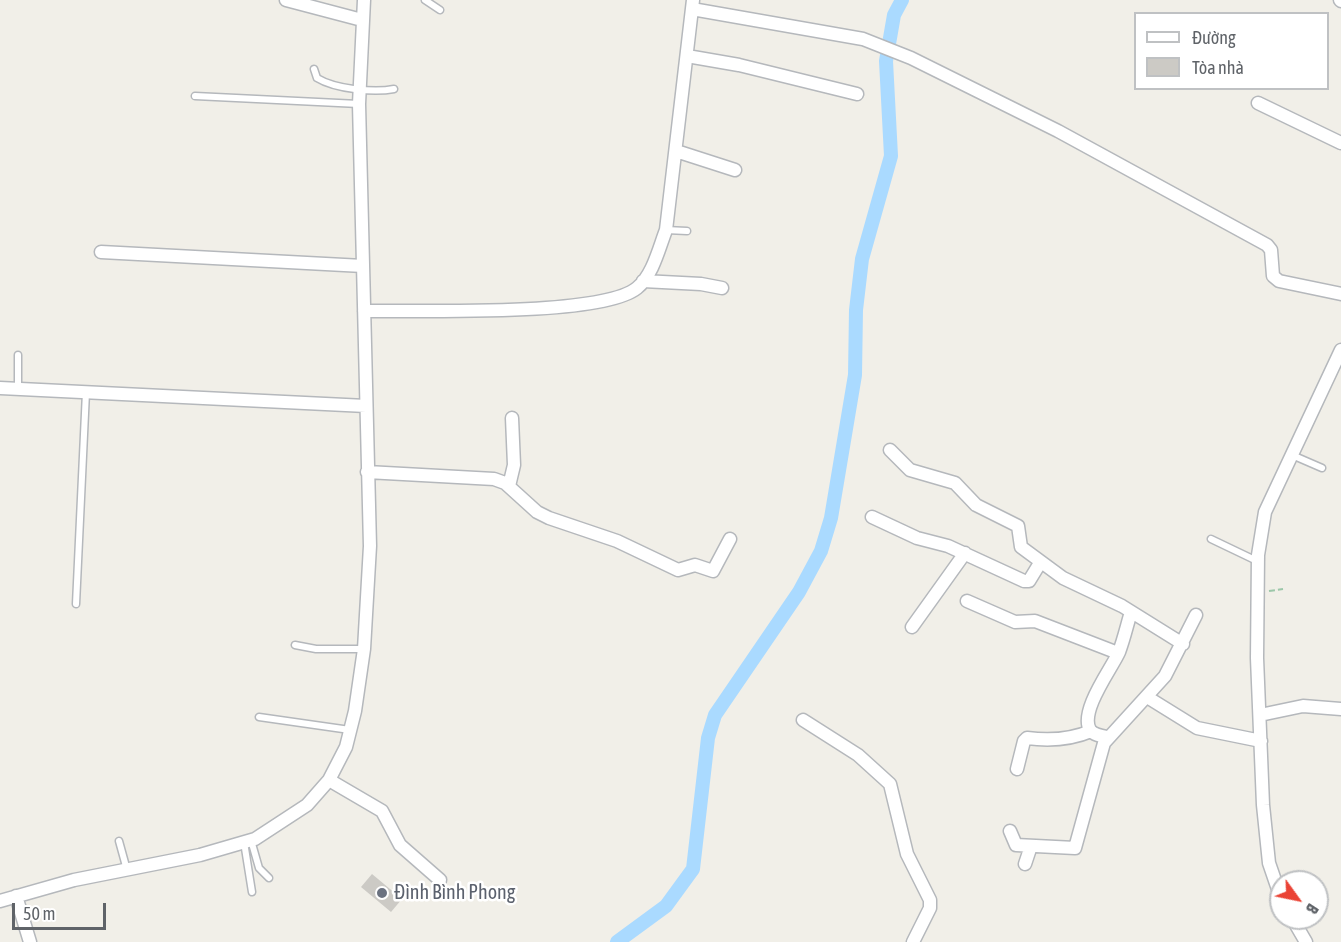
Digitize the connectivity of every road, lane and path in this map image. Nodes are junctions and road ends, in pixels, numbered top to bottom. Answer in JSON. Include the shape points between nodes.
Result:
{"nodes":[{"id":1,"x":286,"y":0,"type":"edge"},
{"id":2,"x":364,"y":0,"type":"edge"},
{"id":3,"x":425,"y":0,"type":"edge"},
{"id":4,"x":693,"y":4,"type":"edge"},
{"id":5,"x":440,"y":10,"type":"dead end"},
{"id":6,"x":362,"y":20,"type":"junction"},
{"id":7,"x":687,"y":56,"type":"junction"},
{"id":8,"x":314,"y":69,"type":"dead end"},
{"id":9,"x":359,"y":88,"type":"junction"},
{"id":10,"x":394,"y":89,"type":"dead end"},
{"id":11,"x":857,"y":94,"type":"dead end"},
{"id":12,"x":195,"y":96,"type":"dead end"},
{"id":13,"x":1258,"y":103,"type":"dead end"},
{"id":14,"x":359,"y":104,"type":"junction"},
{"id":15,"x":1341,"y":143,"type":"edge"},
{"id":16,"x":676,"y":151,"type":"junction"},
{"id":17,"x":735,"y":170,"type":"dead end"},
{"id":18,"x":666,"y":230,"type":"junction"},
{"id":19,"x":687,"y":231,"type":"dead end"},
{"id":20,"x":101,"y":252,"type":"dead end"},
{"id":21,"x":363,"y":266,"type":"junction"},
{"id":22,"x":643,"y":281,"type":"junction"},
{"id":23,"x":722,"y":288,"type":"dead end"},
{"id":24,"x":1341,"y":294,"type":"edge"},
{"id":25,"x":364,"y":311,"type":"junction"},
{"id":26,"x":1341,"y":350,"type":"edge"},
{"id":27,"x":18,"y":355,"type":"dead end"},
{"id":28,"x":0,"y":388,"type":"edge"},
{"id":29,"x":18,"y":389,"type":"junction"},
{"id":30,"x":86,"y":391,"type":"junction"},
{"id":31,"x":366,"y":406,"type":"junction"},
{"id":32,"x":512,"y":418,"type":"dead end"},
{"id":33,"x":890,"y":450,"type":"dead end"},
{"id":34,"x":1292,"y":455,"type":"junction"},
{"id":35,"x":1322,"y":468,"type":"dead end"},
{"id":36,"x":368,"y":472,"type":"junction"},
{"id":37,"x":508,"y":486,"type":"junction"},
{"id":38,"x":872,"y":518,"type":"dead end"},
{"id":39,"x":730,"y":539,"type":"dead end"},
{"id":40,"x":1211,"y":539,"type":"dead end"},
{"id":41,"x":964,"y":553,"type":"junction"},
{"id":42,"x":1258,"y":561,"type":"junction"},
{"id":43,"x":1040,"y":563,"type":"junction"},
{"id":44,"x":967,"y":601,"type":"dead end"},
{"id":45,"x":76,"y":604,"type":"dead end"},
{"id":46,"x":1131,"y":612,"type":"junction"},
{"id":47,"x":1196,"y":615,"type":"dead end"},
{"id":48,"x":912,"y":627,"type":"dead end"},
{"id":49,"x":1183,"y":644,"type":"junction"},
{"id":50,"x":295,"y":645,"type":"dead end"},
{"id":51,"x":364,"y":649,"type":"junction"},
{"id":52,"x":1118,"y":653,"type":"junction"},
{"id":53,"x":1148,"y":697,"type":"junction"},
{"id":54,"x":1341,"y":709,"type":"edge"},
{"id":55,"x":1260,"y":714,"type":"junction"},
{"id":56,"x":259,"y":717,"type":"dead end"},
{"id":57,"x":803,"y":720,"type":"dead end"},
{"id":58,"x":350,"y":730,"type":"junction"},
{"id":59,"x":1091,"y":730,"type":"junction"},
{"id":60,"x":1107,"y":737,"type":"junction"},
{"id":61,"x":1261,"y":741,"type":"junction"},
{"id":62,"x":1017,"y":769,"type":"dead end"},
{"id":63,"x":329,"y":780,"type":"junction"},
{"id":64,"x":1010,"y":831,"type":"dead end"},
{"id":65,"x":119,"y":841,"type":"dead end"},
{"id":66,"x":248,"y":841,"type":"junction"},
{"id":67,"x":1031,"y":846,"type":"junction"},
{"id":68,"x":1024,"y":864,"type":"dead end"},
{"id":69,"x":1271,"y":870,"type":"edge"},
{"id":70,"x":127,"y":871,"type":"junction"},
{"id":71,"x":269,"y":878,"type":"dead end"},
{"id":72,"x":440,"y":880,"type":"dead end"},
{"id":73,"x":252,"y":892,"type":"dead end"},
{"id":74,"x":16,"y":896,"type":"junction"},
{"id":75,"x":0,"y":901,"type":"edge"},
{"id":76,"x":30,"y":942,"type":"edge"},
{"id":77,"x":912,"y":942,"type":"edge"}],
"edges":[{"from":1,"to":6,"type":"street"},
{"from":2,"to":6,"type":"street"},
{"from":3,"to":5,"type":"lane"},
{"from":4,"to":7,"type":"street"},
{"from":4,"to":24,"type":"street","via":[[863,39],[911,58],[1058,131],[1268,245],[1273,276],[1279,280]]},
{"from":6,"to":9,"type":"street"},
{"from":7,"to":11,"type":"street"},
{"from":7,"to":16,"type":"street"},
{"from":8,"to":9,"type":"lane","via":[[314,75],[321,80]]},
{"from":9,"to":10,"type":"lane","via":[[379,92]]},
{"from":9,"to":14,"type":"street"},
{"from":12,"to":14,"type":"lane"},
{"from":13,"to":15,"type":"street"},
{"from":14,"to":21,"type":"street"},
{"from":16,"to":17,"type":"street"},
{"from":16,"to":18,"type":"street"},
{"from":18,"to":19,"type":"lane"},
{"from":18,"to":22,"type":"street","via":[[654,264]]},
{"from":20,"to":21,"type":"street"},
{"from":21,"to":25,"type":"street"},
{"from":22,"to":23,"type":"street"},
{"from":22,"to":25,"type":"street","via":[[618,299],[566,307]]},
{"from":25,"to":31,"type":"street"},
{"from":26,"to":34,"type":"street"},
{"from":27,"to":29,"type":"lane"},
{"from":28,"to":29,"type":"street"},
{"from":29,"to":30,"type":"street"},
{"from":30,"to":31,"type":"street"},
{"from":30,"to":45,"type":"lane"},
{"from":31,"to":36,"type":"street"},
{"from":32,"to":37,"type":"street","via":[[513,465]]},
{"from":33,"to":43,"type":"street","via":[[910,470],[955,483],[976,505],[1018,526],[1018,543]]},
{"from":34,"to":35,"type":"lane"},
{"from":34,"to":42,"type":"street","via":[[1265,512]]},
{"from":36,"to":37,"type":"street","via":[[494,479]]},
{"from":36,"to":51,"type":"street","via":[[370,546]]},
{"from":37,"to":39,"type":"street","via":[[549,518],[617,541],[678,570],[695,565],[713,572]]},
{"from":38,"to":41,"type":"street"},
{"from":40,"to":42,"type":"lane"},
{"from":41,"to":43,"type":"street","via":[[1028,582]]},
{"from":41,"to":48,"type":"street"},
{"from":42,"to":55,"type":"street"},
{"from":43,"to":46,"type":"street"},
{"from":44,"to":52,"type":"street","via":[[1015,622],[1035,621]]},
{"from":46,"to":49,"type":"street"},
{"from":46,"to":52,"type":"street"},
{"from":47,"to":49,"type":"street"},
{"from":49,"to":53,"type":"street"},
{"from":50,"to":51,"type":"lane"},
{"from":51,"to":58,"type":"street"},
{"from":52,"to":59,"type":"street","via":[[1094,697]]},
{"from":53,"to":60,"type":"street"},
{"from":53,"to":61,"type":"street","via":[[1197,728]]},
{"from":54,"to":55,"type":"street","via":[[1303,706]]},
{"from":55,"to":61,"type":"street"},
{"from":56,"to":58,"type":"lane"},
{"from":57,"to":77,"type":"street","via":[[858,755],[890,784],[907,854],[930,900],[930,908]]},
{"from":58,"to":63,"type":"street","via":[[339,765]]},
{"from":59,"to":60,"type":"street"},
{"from":59,"to":62,"type":"street","via":[[1067,739],[1027,738]]},
{"from":60,"to":67,"type":"street","via":[[1075,848]]},
{"from":61,"to":69,"type":"street","via":[[1263,805]]},
{"from":63,"to":66,"type":"street","via":[[307,805]]},
{"from":63,"to":72,"type":"street","via":[[382,811],[400,845]]},
{"from":64,"to":67,"type":"street","via":[[1016,845]]},
{"from":65,"to":70,"type":"lane"},
{"from":66,"to":70,"type":"street"},
{"from":66,"to":71,"type":"lane","via":[[259,868]]},
{"from":66,"to":73,"type":"lane"},
{"from":67,"to":68,"type":"street"},
{"from":70,"to":74,"type":"street"},
{"from":74,"to":75,"type":"street"},
{"from":74,"to":76,"type":"street"}]}
